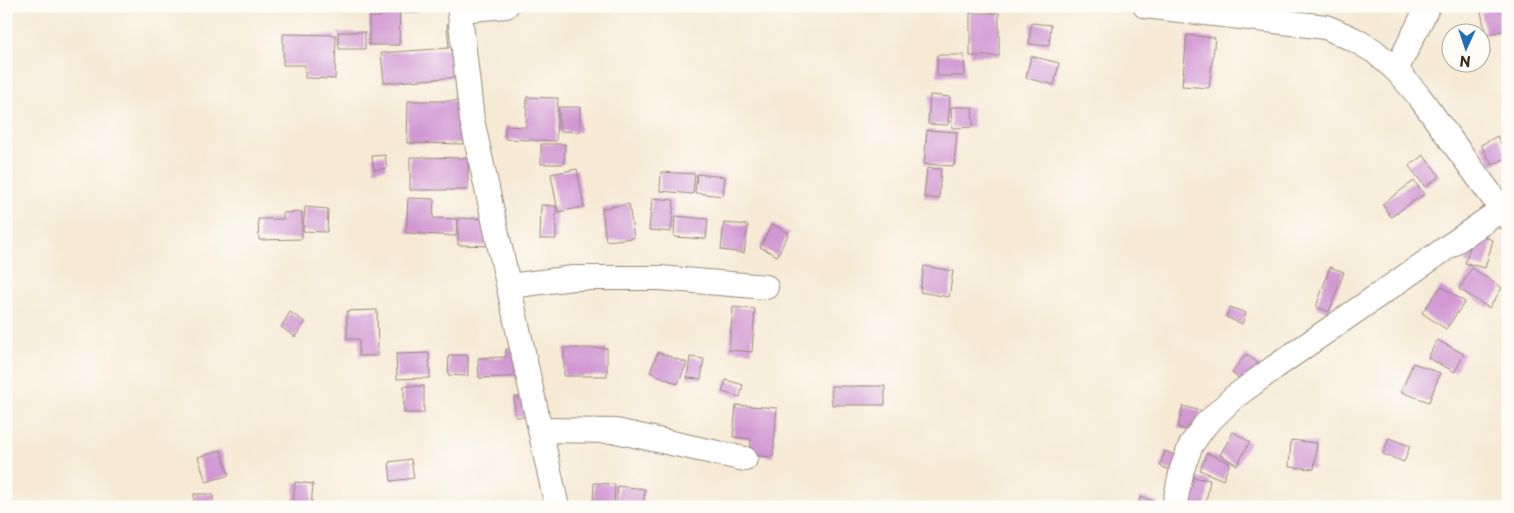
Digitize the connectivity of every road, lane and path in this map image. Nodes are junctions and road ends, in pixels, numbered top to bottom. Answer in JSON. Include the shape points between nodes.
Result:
{"nodes":[{"id":1,"x":506,"y":6,"type":"edge"},
{"id":2,"x":1145,"y":6,"type":"edge"},
{"id":3,"x":1428,"y":6,"type":"edge"},
{"id":4,"x":459,"y":8,"type":"edge"},
{"id":5,"x":1189,"y":9,"type":"edge"},
{"id":6,"x":1396,"y":70,"type":"junction"},
{"id":7,"x":1504,"y":214,"type":"edge"},
{"id":8,"x":508,"y":286,"type":"junction"},
{"id":9,"x":766,"y":287,"type":"dead end"},
{"id":10,"x":540,"y":430,"type":"junction"},
{"id":11,"x":745,"y":460,"type":"dead end"},
{"id":12,"x":556,"y":507,"type":"edge"},
{"id":13,"x":1174,"y":507,"type":"edge"}],
"edges":[{"from":1,"to":4,"type":"street"},
{"from":2,"to":5,"type":"street"},
{"from":3,"to":6,"type":"street"},
{"from":4,"to":8,"type":"street","via":[[472,120]]},
{"from":5,"to":6,"type":"street","via":[[1326,28],[1374,51]]},
{"from":6,"to":7,"type":"street","via":[[1418,95]]},
{"from":7,"to":13,"type":"street","via":[[1233,398],[1191,444]]},
{"from":8,"to":9,"type":"street","via":[[573,278],[660,278]]},
{"from":8,"to":10,"type":"street"},
{"from":10,"to":11,"type":"street","via":[[616,431]]},
{"from":10,"to":12,"type":"street"}]}
